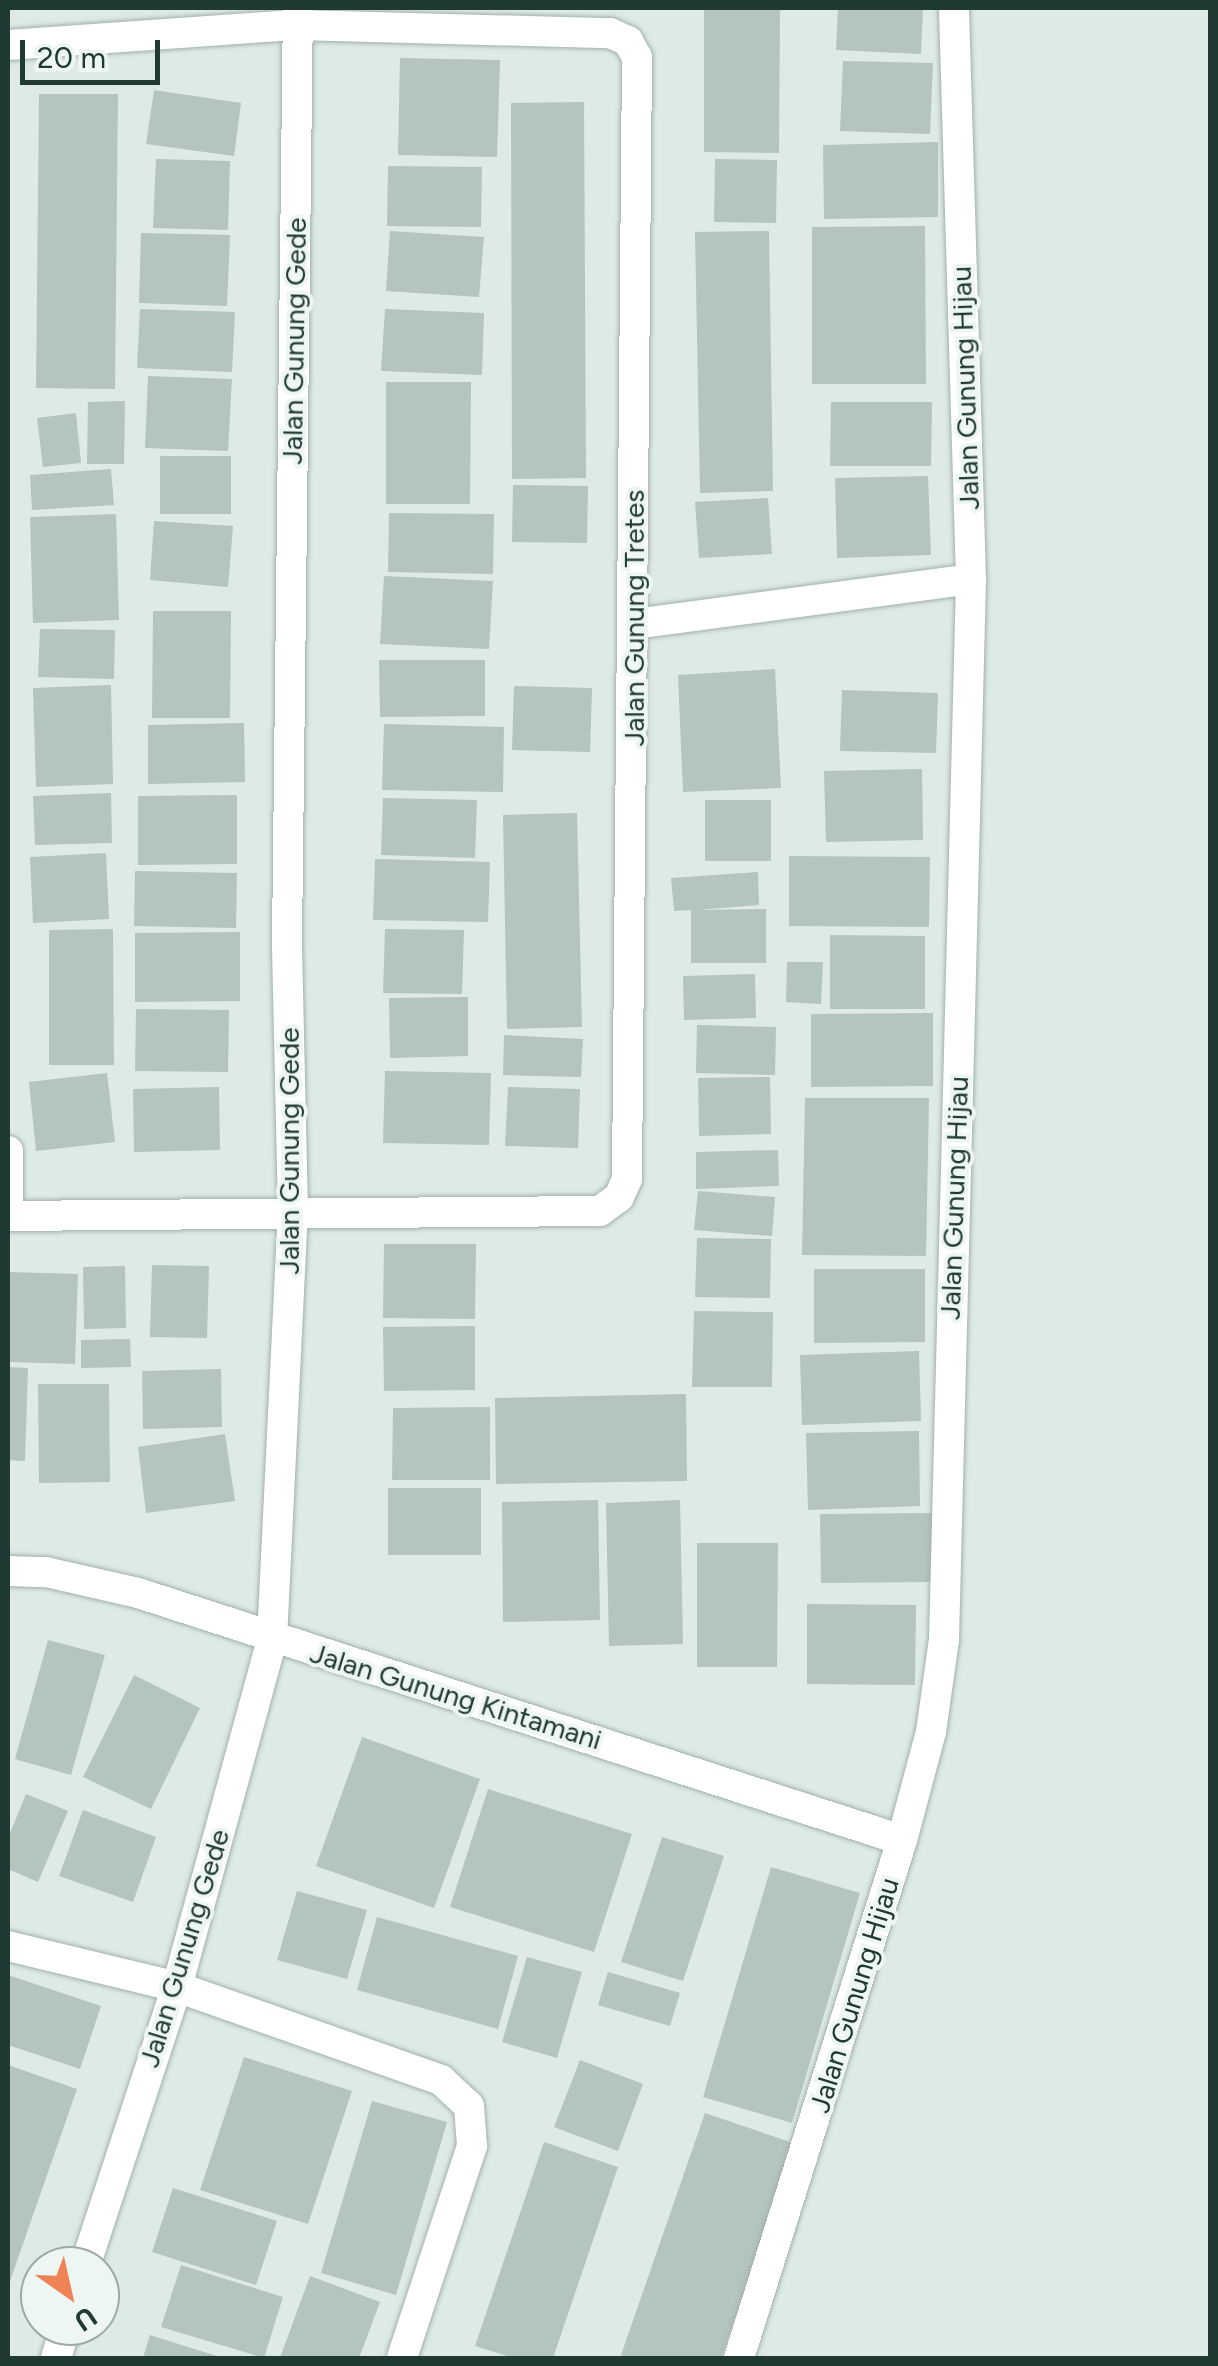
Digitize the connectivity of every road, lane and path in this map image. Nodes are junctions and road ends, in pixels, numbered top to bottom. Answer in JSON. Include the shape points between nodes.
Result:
{"nodes":[{"id":1,"x":954,"y":8,"type":"edge"},
{"id":2,"x":298,"y":16,"type":"edge"},
{"id":3,"x":8,"y":45,"type":"edge"},
{"id":4,"x":971,"y":579,"type":"junction"},
{"id":5,"x":635,"y":624,"type":"junction"},
{"id":6,"x":8,"y":1151,"type":"edge"},
{"id":7,"x":293,"y":1211,"type":"junction"},
{"id":8,"x":8,"y":1216,"type":"edge"},
{"id":9,"x":8,"y":1571,"type":"edge"},
{"id":10,"x":272,"y":1639,"type":"junction"},
{"id":11,"x":902,"y":1840,"type":"junction"},
{"id":12,"x":8,"y":1946,"type":"edge"},
{"id":13,"x":177,"y":1988,"type":"junction"},
{"id":14,"x":92,"y":2246,"type":"edge"},
{"id":15,"x":402,"y":2358,"type":"edge"},
{"id":16,"x":740,"y":2358,"type":"edge"}],
"edges":[{"from":1,"to":4,"type":"street","name":"Jalan Gunung Hijau"},
{"from":2,"to":3,"type":"street"},
{"from":2,"to":5,"type":"street","name":"Jalan Gunung Tretes","via":[[610,33],[630,44],[637,57]]},
{"from":2,"to":7,"type":"street","name":"Jalan Gunung Gede","via":[[287,942]]},
{"from":4,"to":5,"type":"street"},
{"from":4,"to":11,"type":"street","name":"Jalan Gunung Hijau","via":[[944,1640],[932,1732]]},
{"from":5,"to":7,"type":"street","name":"Jalan Gunung Tretes","via":[[627,1179],[619,1196],[600,1211]]},
{"from":6,"to":8,"type":"street"},
{"from":7,"to":8,"type":"street","name":"Jalan Gunung Tretes"},
{"from":7,"to":10,"type":"street","name":"Jalan Gunung Gede"},
{"from":9,"to":10,"type":"street","name":"Jalan Gunung Kintamani","via":[[138,1593]]},
{"from":10,"to":11,"type":"street","name":"Jalan Gunung Kintamani"},
{"from":10,"to":13,"type":"street","name":"Jalan Gunung Gede"},
{"from":11,"to":16,"type":"street","name":"Jalan Gunung Hijau"},
{"from":12,"to":13,"type":"street"},
{"from":13,"to":14,"type":"street","name":"Jalan Gunung Gede"},
{"from":13,"to":15,"type":"street","via":[[441,2080],[469,2106],[472,2146]]}]}
